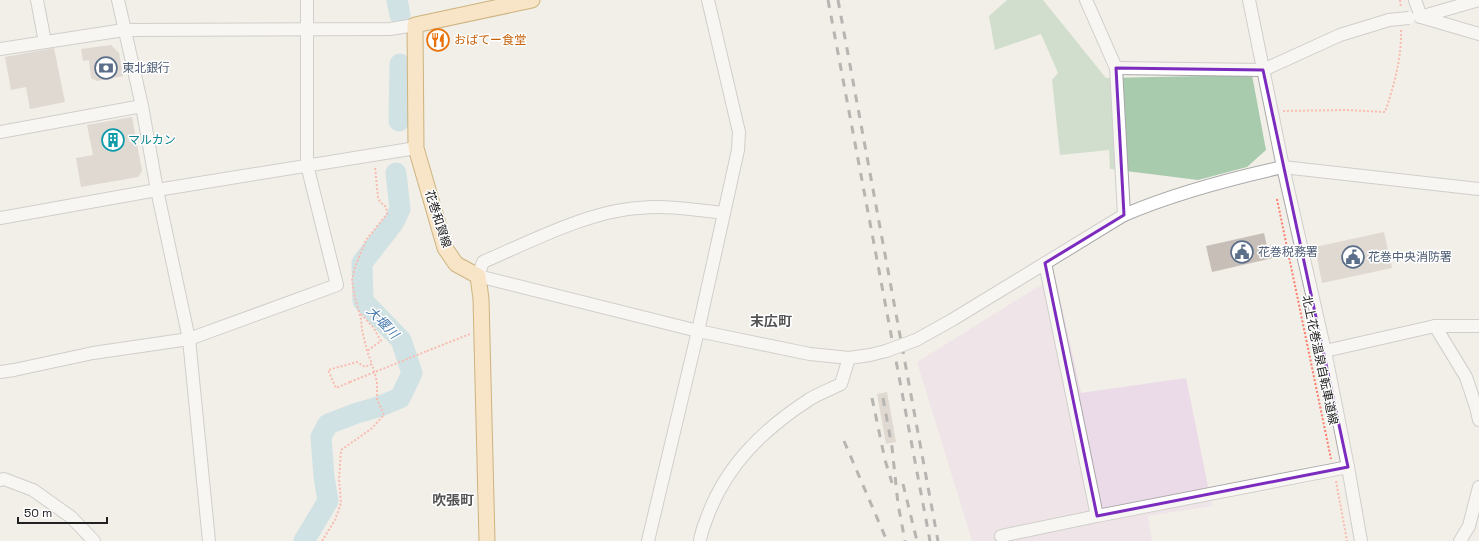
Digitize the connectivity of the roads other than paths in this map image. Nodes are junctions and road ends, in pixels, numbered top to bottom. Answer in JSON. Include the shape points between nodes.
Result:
{"nodes":[{"id":1,"x":37,"y":0,"type":"edge"},
{"id":2,"x":118,"y":0,"type":"edge"},
{"id":3,"x":307,"y":0,"type":"edge"},
{"id":4,"x":532,"y":0,"type":"edge"},
{"id":5,"x":708,"y":0,"type":"edge"},
{"id":6,"x":1086,"y":0,"type":"edge"},
{"id":7,"x":1249,"y":0,"type":"edge"},
{"id":8,"x":1415,"y":0,"type":"edge"},
{"id":9,"x":1479,"y":0,"type":"edge"},
{"id":10,"x":514,"y":2,"type":"edge"},
{"id":11,"x":1421,"y":16,"type":"junction"},
{"id":12,"x":415,"y":25,"type":"junction"},
{"id":13,"x":307,"y":28,"type":"junction"},
{"id":14,"x":124,"y":30,"type":"junction"},
{"id":15,"x":1479,"y":34,"type":"edge"},
{"id":16,"x":45,"y":42,"type":"junction"},
{"id":17,"x":0,"y":49,"type":"edge"},
{"id":18,"x":1116,"y":68,"type":"junction"},
{"id":19,"x":1263,"y":70,"type":"junction"},
{"id":20,"x":142,"y":106,"type":"junction"},
{"id":21,"x":0,"y":132,"type":"edge"},
{"id":22,"x":416,"y":148,"type":"junction"},
{"id":23,"x":307,"y":165,"type":"junction"},
{"id":24,"x":1283,"y":167,"type":"junction"},
{"id":25,"x":1479,"y":189,"type":"edge"},
{"id":26,"x":157,"y":190,"type":"junction"},
{"id":27,"x":724,"y":213,"type":"junction"},
{"id":28,"x":1124,"y":215,"type":"junction"},
{"id":29,"x":0,"y":218,"type":"edge"},
{"id":30,"x":1045,"y":263,"type":"junction"},
{"id":31,"x":478,"y":276,"type":"junction"},
{"id":32,"x":1435,"y":326,"type":"junction"},
{"id":33,"x":1479,"y":326,"type":"edge"},
{"id":34,"x":698,"y":330,"type":"junction"},
{"id":35,"x":189,"y":339,"type":"junction"},
{"id":36,"x":1325,"y":351,"type":"junction"},
{"id":37,"x":849,"y":358,"type":"junction"},
{"id":38,"x":0,"y":372,"type":"edge"},
{"id":39,"x":1479,"y":420,"type":"edge"},
{"id":40,"x":1348,"y":467,"type":"junction"},
{"id":41,"x":0,"y":480,"type":"edge"},
{"id":42,"x":1479,"y":487,"type":"edge"},
{"id":43,"x":1097,"y":516,"type":"junction"},
{"id":44,"x":1001,"y":536,"type":"dead end"},
{"id":45,"x":94,"y":541,"type":"edge"},
{"id":46,"x":209,"y":541,"type":"edge"},
{"id":47,"x":487,"y":541,"type":"edge"},
{"id":48,"x":648,"y":541,"type":"edge"},
{"id":49,"x":700,"y":541,"type":"edge"},
{"id":50,"x":1361,"y":541,"type":"edge"},
{"id":51,"x":1460,"y":541,"type":"edge"}],
"edges":[{"from":1,"to":16,"type":"street"},
{"from":2,"to":14,"type":"street"},
{"from":3,"to":13,"type":"street"},
{"from":4,"to":10,"type":"main road"},
{"from":5,"to":27,"type":"street","via":[[739,132],[738,150]]},
{"from":6,"to":18,"type":"street"},
{"from":7,"to":19,"type":"street"},
{"from":8,"to":11,"type":"street"},
{"from":9,"to":11,"type":"street"},
{"from":10,"to":12,"type":"main road"},
{"from":11,"to":15,"type":"street"},
{"from":11,"to":19,"type":"street","bridge":true,"via":[[1405,16],[1340,36]]},
{"from":12,"to":13,"type":"street","via":[[390,29]]},
{"from":12,"to":22,"type":"main road","name":"花巻和賀線"},
{"from":13,"to":14,"type":"street"},
{"from":13,"to":23,"type":"street"},
{"from":14,"to":16,"type":"street"},
{"from":14,"to":20,"type":"street"},
{"from":16,"to":17,"type":"street"},
{"from":18,"to":19,"type":"street"},
{"from":18,"to":28,"type":"street"},
{"from":19,"to":24,"type":"street"},
{"from":20,"to":21,"type":"street"},
{"from":20,"to":26,"type":"street"},
{"from":22,"to":23,"type":"street"},
{"from":22,"to":31,"type":"main road","name":"花巻和賀線","via":[[445,248],[456,264]]},
{"from":23,"to":26,"type":"street"},
{"from":23,"to":35,"type":"street","via":[[337,285]]},
{"from":24,"to":25,"type":"street"},
{"from":24,"to":28,"type":"street","via":[[1188,191]]},
{"from":24,"to":36,"type":"street"},
{"from":26,"to":29,"type":"street"},
{"from":26,"to":35,"type":"street"},
{"from":27,"to":31,"type":"street","via":[[659,207],[599,215],[483,262]]},
{"from":27,"to":34,"type":"street"},
{"from":28,"to":30,"type":"street"},
{"from":30,"to":37,"type":"street","bridge":true,"via":[[916,340],[886,351]]},
{"from":30,"to":43,"type":"street"},
{"from":31,"to":34,"type":"street"},
{"from":31,"to":47,"type":"main road","via":[[481,299]]},
{"from":32,"to":33,"type":"street"},
{"from":32,"to":36,"type":"street"},
{"from":32,"to":39,"type":"street","via":[[1466,377]]},
{"from":34,"to":37,"type":"street","via":[[810,354]]},
{"from":34,"to":48,"type":"street"},
{"from":35,"to":38,"type":"street","via":[[93,353]]},
{"from":35,"to":46,"type":"street"},
{"from":36,"to":40,"type":"street"},
{"from":37,"to":49,"type":"street","via":[[841,384],[811,399],[779,422],[756,440],[732,469],[713,501]]},
{"from":40,"to":43,"type":"street"},
{"from":40,"to":50,"type":"street"},
{"from":41,"to":45,"type":"street","via":[[4,479],[33,490],[71,517]]},
{"from":42,"to":51,"type":"street","via":[[1468,526]]},
{"from":43,"to":44,"type":"street"}]}
